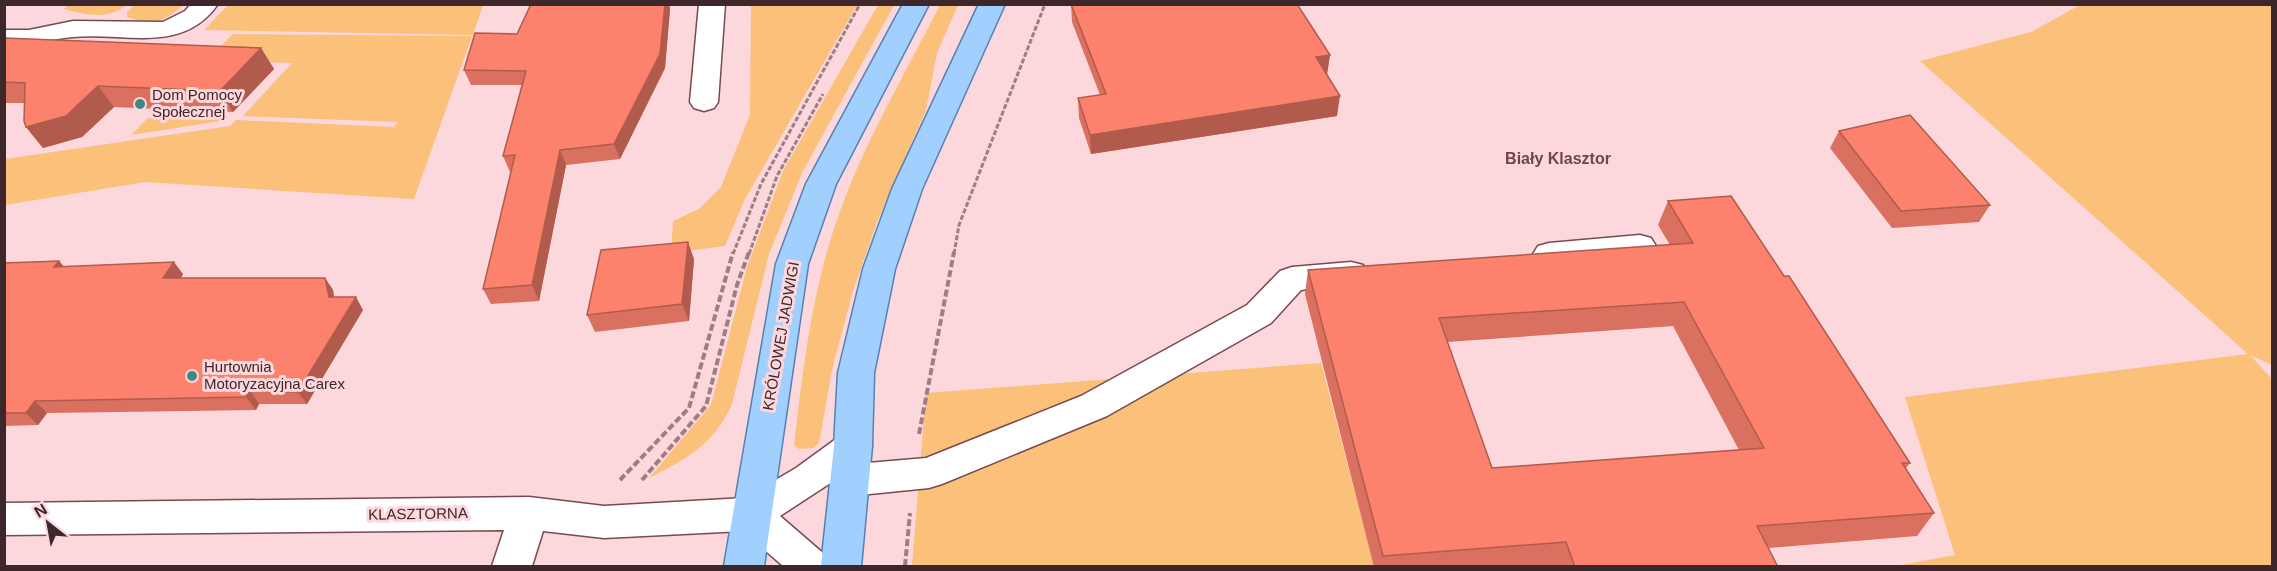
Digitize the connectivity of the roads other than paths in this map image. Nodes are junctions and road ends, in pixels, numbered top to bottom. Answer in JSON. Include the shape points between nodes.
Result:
{"nodes":[{"id":1,"x":206,"y":4,"type":"edge"},
{"id":2,"x":712,"y":4,"type":"edge"},
{"id":3,"x":916,"y":4,"type":"edge"},
{"id":4,"x":992,"y":4,"type":"edge"},
{"id":5,"x":4,"y":38,"type":"edge"},
{"id":6,"x":705,"y":102,"type":"dead end"},
{"id":7,"x":1640,"y":246,"type":"edge"},
{"id":8,"x":1524,"y":257,"type":"edge"},
{"id":9,"x":1385,"y":270,"type":"edge"},
{"id":10,"x":852,"y":463,"type":"junction"},
{"id":11,"x":530,"y":513,"type":"junction"},
{"id":12,"x":751,"y":514,"type":"junction"},
{"id":13,"x":4,"y":519,"type":"edge"},
{"id":14,"x":512,"y":567,"type":"edge"},
{"id":15,"x":744,"y":567,"type":"edge"},
{"id":16,"x":810,"y":567,"type":"edge"},
{"id":17,"x":841,"y":567,"type":"edge"}],
"edges":[{"from":1,"to":5,"type":"street","via":[[194,17],[167,30],[73,29],[29,39]]},
{"from":2,"to":6,"type":"street"},
{"from":3,"to":12,"type":"main road","name":"KRÓLOWEJ JADWIGI","via":[[821,184],[792,264]]},
{"from":4,"to":10,"type":"main road","via":[[907,189],[879,268],[856,373]]},
{"from":7,"to":8,"type":"street"},
{"from":9,"to":10,"type":"street","via":[[1292,279],[1258,314],[1094,406],[929,473],[912,475]]},
{"from":10,"to":12,"type":"street","via":[[809,479]]},
{"from":10,"to":17,"type":"main road"},
{"from":11,"to":12,"type":"street","name":"KLASZTORNA","via":[[604,522]]},
{"from":11,"to":13,"type":"street","name":"KLASZTORNA"},
{"from":11,"to":14,"type":"street"},
{"from":12,"to":15,"type":"main road","name":"KRÓLOWEJ JADWIGI"},
{"from":12,"to":16,"type":"street"}]}
